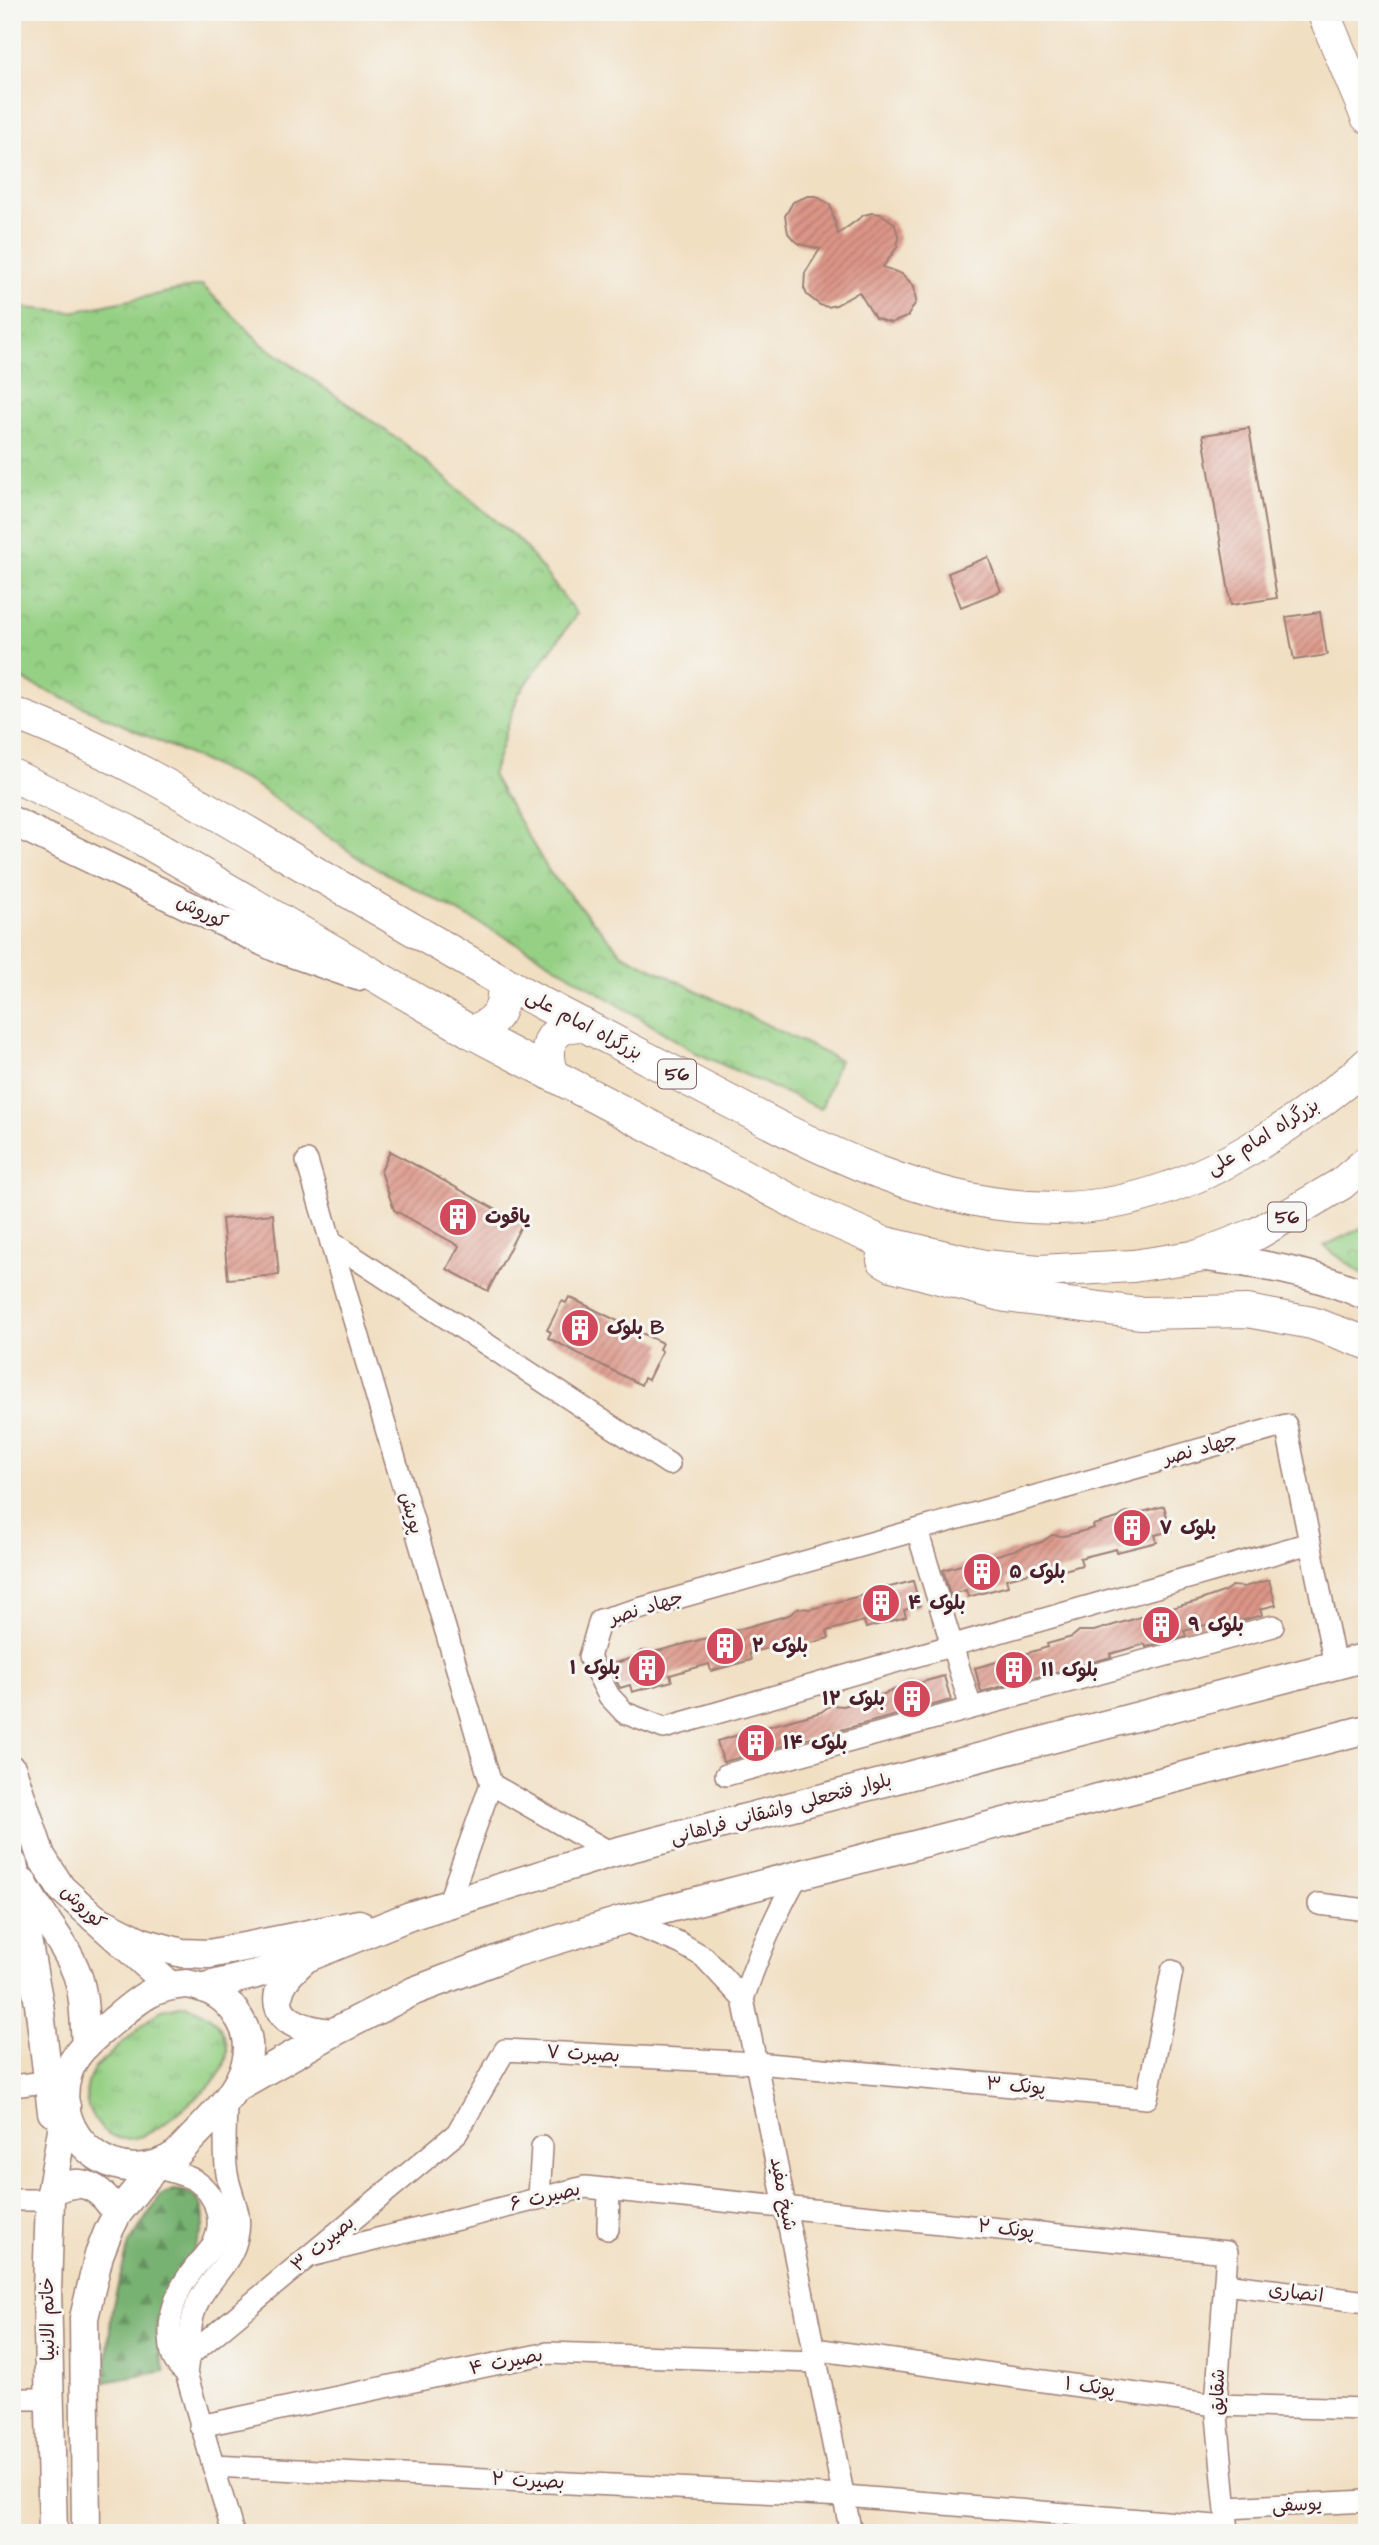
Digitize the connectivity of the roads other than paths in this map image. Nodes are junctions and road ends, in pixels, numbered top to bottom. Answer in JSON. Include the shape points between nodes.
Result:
{"nodes":[{"id":1,"x":1323,"y":12,"type":"edge"},
{"id":2,"x":1367,"y":117,"type":"edge"},
{"id":3,"x":12,"y":713,"type":"edge"},
{"id":4,"x":12,"y":775,"type":"edge"},
{"id":5,"x":12,"y":821,"type":"edge"},
{"id":6,"x":503,"y":981,"type":"junction"},
{"id":7,"x":398,"y":990,"type":"junction"},
{"id":8,"x":584,"y":1025,"type":"junction"},
{"id":9,"x":471,"y":1032,"type":"junction"},
{"id":10,"x":1367,"y":1064,"type":"edge"},
{"id":11,"x":552,"y":1075,"type":"junction"},
{"id":12,"x":307,"y":1161,"type":"dead end"},
{"id":13,"x":1367,"y":1162,"type":"edge"},
{"id":14,"x":813,"y":1212,"type":"junction"},
{"id":15,"x":331,"y":1242,"type":"junction"},
{"id":16,"x":1199,"y":1256,"type":"junction"},
{"id":17,"x":1367,"y":1296,"type":"edge"},
{"id":18,"x":1367,"y":1343,"type":"edge"},
{"id":19,"x":669,"y":1464,"type":"dead end"},
{"id":20,"x":917,"y":1530,"type":"junction"},
{"id":21,"x":1310,"y":1543,"type":"junction"},
{"id":22,"x":1273,"y":1626,"type":"dead end"},
{"id":23,"x":952,"y":1645,"type":"junction"},
{"id":24,"x":1367,"y":1657,"type":"edge"},
{"id":25,"x":1335,"y":1665,"type":"junction"},
{"id":26,"x":971,"y":1708,"type":"junction"},
{"id":27,"x":1367,"y":1728,"type":"edge"},
{"id":28,"x":12,"y":1770,"type":"edge"},
{"id":29,"x":726,"y":1775,"type":"dead end"},
{"id":30,"x":491,"y":1784,"type":"junction"},
{"id":31,"x":611,"y":1853,"type":"junction"},
{"id":32,"x":12,"y":1863,"type":"edge"},
{"id":33,"x":798,"y":1875,"type":"junction"},
{"id":34,"x":448,"y":1904,"type":"junction"},
{"id":35,"x":1319,"y":1905,"type":"dead end"},
{"id":36,"x":1367,"y":1910,"type":"edge"},
{"id":37,"x":410,"y":1916,"type":"junction"},
{"id":38,"x":94,"y":1918,"type":"junction"},
{"id":39,"x":623,"y":1920,"type":"junction"},
{"id":40,"x":306,"y":1958,"type":"junction"},
{"id":41,"x":1172,"y":1971,"type":"dead end"},
{"id":42,"x":169,"y":1985,"type":"junction"},
{"id":43,"x":204,"y":1987,"type":"junction"},
{"id":44,"x":743,"y":1999,"type":"junction"},
{"id":45,"x":332,"y":2033,"type":"junction"},
{"id":46,"x":86,"y":2045,"type":"junction"},
{"id":47,"x":756,"y":2063,"type":"junction"},
{"id":48,"x":12,"y":2086,"type":"edge"},
{"id":49,"x":60,"y":2089,"type":"junction"},
{"id":50,"x":232,"y":2093,"type":"junction"},
{"id":51,"x":457,"y":2133,"type":"joint"},
{"id":52,"x":542,"y":2147,"type":"dead end"},
{"id":53,"x":155,"y":2167,"type":"junction"},
{"id":54,"x":609,"y":2189,"type":"junction"},
{"id":55,"x":51,"y":2196,"type":"junction"},
{"id":56,"x":539,"y":2197,"type":"junction"},
{"id":57,"x":12,"y":2200,"type":"edge"},
{"id":58,"x":785,"y":2207,"type":"junction"},
{"id":59,"x":117,"y":2214,"type":"junction"},
{"id":60,"x":608,"y":2230,"type":"dead end"},
{"id":61,"x":1227,"y":2252,"type":"joint"},
{"id":62,"x":309,"y":2256,"type":"junction"},
{"id":63,"x":1225,"y":2284,"type":"junction"},
{"id":64,"x":1367,"y":2302,"type":"edge"},
{"id":65,"x":815,"y":2355,"type":"junction"},
{"id":66,"x":188,"y":2364,"type":"junction"},
{"id":67,"x":12,"y":2399,"type":"edge"},
{"id":68,"x":50,"y":2399,"type":"junction"},
{"id":69,"x":1216,"y":2405,"type":"junction"},
{"id":70,"x":1367,"y":2409,"type":"edge"},
{"id":71,"x":201,"y":2426,"type":"junction"},
{"id":72,"x":213,"y":2466,"type":"junction"},
{"id":73,"x":844,"y":2496,"type":"junction"},
{"id":74,"x":1367,"y":2501,"type":"edge"},
{"id":75,"x":1228,"y":2523,"type":"edge"},
{"id":76,"x":53,"y":2533,"type":"edge"},
{"id":77,"x":86,"y":2533,"type":"edge"},
{"id":78,"x":233,"y":2533,"type":"edge"},
{"id":79,"x":851,"y":2533,"type":"edge"}],
"edges":[{"from":1,"to":2,"type":"highway"},
{"from":3,"to":6,"type":"highway","name":"بزرگراه امام علی","number":"56","via":[[143,772]]},
{"from":4,"to":7,"type":"highway","number":"56","via":[[128,831]]},
{"from":5,"to":7,"type":"main road","name":"کوروش","via":[[275,947]]},
{"from":6,"to":8,"type":"highway","name":"بزرگراه امام علی","number":"56"},
{"from":6,"to":9,"type":"highway","via":[[499,1014],[487,1026]]},
{"from":7,"to":9,"type":"highway","number":"56"},
{"from":8,"to":10,"type":"highway","name":"بزرگراه امام علی","number":"56","via":[[802,1139],[875,1171],[976,1202],[1045,1208],[1129,1199],[1204,1174],[1281,1130]]},
{"from":8,"to":11,"type":"highway","via":[[560,1029],[551,1039],[547,1050]]},
{"from":9,"to":11,"type":"highway","number":"56"},
{"from":11,"to":14,"type":"highway","number":"56"},
{"from":12,"to":15,"type":"street","name":"پویش"},
{"from":13,"to":16,"type":"highway","number":"56","via":[[1341,1184],[1258,1233]]},
{"from":14,"to":16,"type":"highway","number":"56","via":[[882,1242],[985,1266],[1040,1271],[1110,1269]]},
{"from":14,"to":18,"type":"highway","via":[[892,1265],[1006,1296],[1140,1313],[1247,1311],[1312,1323]]},
{"from":15,"to":19,"type":"street"},
{"from":15,"to":30,"type":"street","name":"پویش"},
{"from":16,"to":17,"type":"main road","via":[[1297,1272]]},
{"from":20,"to":21,"type":"street","name":"جهاد نصر","via":[[1286,1424]]},
{"from":20,"to":23,"type":"street"},
{"from":20,"to":23,"type":"street","name":"جهاد نصر","via":[[600,1620],[590,1657],[609,1696],[625,1713],[664,1728]]},
{"from":21,"to":23,"type":"street","name":"جهاد نصر"},
{"from":21,"to":25,"type":"street","name":"جهاد نصر"},
{"from":22,"to":26,"type":"street"},
{"from":23,"to":26,"type":"street"},
{"from":24,"to":25,"type":"main road","name":"بلوار فتحعلی واشقانی فراهانی"},
{"from":25,"to":31,"type":"main road","name":"بلوار فتحعلی واشقانی فراهانی"},
{"from":26,"to":29,"type":"street"},
{"from":27,"to":33,"type":"main road"},
{"from":28,"to":38,"type":"main road","name":"کوروش","via":[[41,1856],[61,1888]]},
{"from":30,"to":31,"type":"street"},
{"from":30,"to":34,"type":"street"},
{"from":31,"to":34,"type":"main road","name":"بلوار فتحعلی واشقانی فراهانی"},
{"from":32,"to":46,"type":"main road","name":"کوروش","via":[[77,1975]]},
{"from":32,"to":49,"type":"main road"},
{"from":33,"to":39,"type":"main road"},
{"from":33,"to":44,"type":"street","via":[[770,1928]]},
{"from":34,"to":37,"type":"main road","name":"بلوار فتحعلی واشقانی فراهانی"},
{"from":35,"to":36,"type":"street"},
{"from":37,"to":38,"type":"main road","via":[[209,1954],[182,1953],[142,1942]]},
{"from":37,"to":40,"type":"main road","name":"بلوار فتحعلی واشقانی فراهانی"},
{"from":38,"to":42,"type":"main road","name":"کوروش"},
{"from":39,"to":44,"type":"street","via":[[704,1957]]},
{"from":39,"to":45,"type":"main road","via":[[517,1952],[414,1991]]},
{"from":40,"to":43,"type":"main road","name":"بلوار فتحعلی واشقانی فراهانی"},
{"from":40,"to":45,"type":"main road","via":[[282,1986],[280,2007],[291,2023]]},
{"from":41,"to":47,"type":"street","name":"پونک ۳","via":[[1147,2098]]},
{"from":42,"to":43,"type":"main road"},
{"from":42,"to":46,"type":"main road","via":[[139,1999]]},
{"from":43,"to":50,"type":"main road","via":[[232,2007],[247,2038],[245,2072]]},
{"from":44,"to":47,"type":"street","name":"شیخ مفید"},
{"from":45,"to":50,"type":"main road"},
{"from":46,"to":49,"type":"main road"},
{"from":47,"to":51,"type":"street","name":"بصیرت ۷","via":[[505,2050]]},
{"from":47,"to":58,"type":"street","name":"شیخ مفید"},
{"from":48,"to":49,"type":"street"},
{"from":49,"to":53,"type":"main road","via":[[80,2140],[96,2157],[128,2169]]},
{"from":49,"to":55,"type":"main road","name":"خاتم الانبیا"},
{"from":50,"to":53,"type":"main road","via":[[177,2154]]},
{"from":50,"to":66,"type":"street","via":[[226,2164],[239,2212],[238,2236],[227,2263],[194,2311]]},
{"from":51,"to":62,"type":"street","name":"بصیرت ۳"},
{"from":52,"to":56,"type":"street"},
{"from":53,"to":59,"type":"main road","name":"خاتم الانبیا"},
{"from":53,"to":66,"type":"street","via":[[197,2182],[212,2198],[218,2220],[214,2242],[183,2284],[172,2312],[174,2363]]},
{"from":54,"to":56,"type":"street","name":"بصیرت ۶","via":[[585,2187]]},
{"from":54,"to":58,"type":"street","name":"بصیرت ۶"},
{"from":54,"to":60,"type":"street"},
{"from":55,"to":57,"type":"street"},
{"from":55,"to":59,"type":"main road","via":[[69,2184],[88,2185],[104,2195]]},
{"from":55,"to":68,"type":"main road","name":"خاتم الانبیا","via":[[47,2290]]},
{"from":56,"to":62,"type":"street","name":"بصیرت ۶"},
{"from":58,"to":61,"type":"street","name":"پونک ۲"},
{"from":58,"to":65,"type":"street","name":"شیخ مفید"},
{"from":59,"to":77,"type":"main road","name":"خاتم الانبیا","via":[[99,2255],[84,2318]]},
{"from":61,"to":63,"type":"street","name":"شقایق"},
{"from":62,"to":66,"type":"street","name":"بصیرت ۳"},
{"from":63,"to":64,"type":"street","name":"انصاری"},
{"from":63,"to":69,"type":"street","name":"شقایق"},
{"from":65,"to":69,"type":"street","name":"پونک ۱"},
{"from":65,"to":71,"type":"street","name":"بصیرت ۴","via":[[548,2353]]},
{"from":65,"to":73,"type":"street","name":"شیخ مفید"},
{"from":66,"to":71,"type":"street"},
{"from":67,"to":68,"type":"street"},
{"from":68,"to":76,"type":"main road","name":"خاتم الانبیا"},
{"from":69,"to":70,"type":"street","name":"پونک ۱"},
{"from":69,"to":75,"type":"street","name":"شقایق"},
{"from":71,"to":72,"type":"street"},
{"from":72,"to":73,"type":"street","name":"بصیرت ۲"},
{"from":72,"to":78,"type":"street"},
{"from":73,"to":75,"type":"street","name":"بصیرت ۲"},
{"from":73,"to":79,"type":"street","name":"شیخ مفید"},
{"from":74,"to":75,"type":"street","name":"یوسفی"}]}
